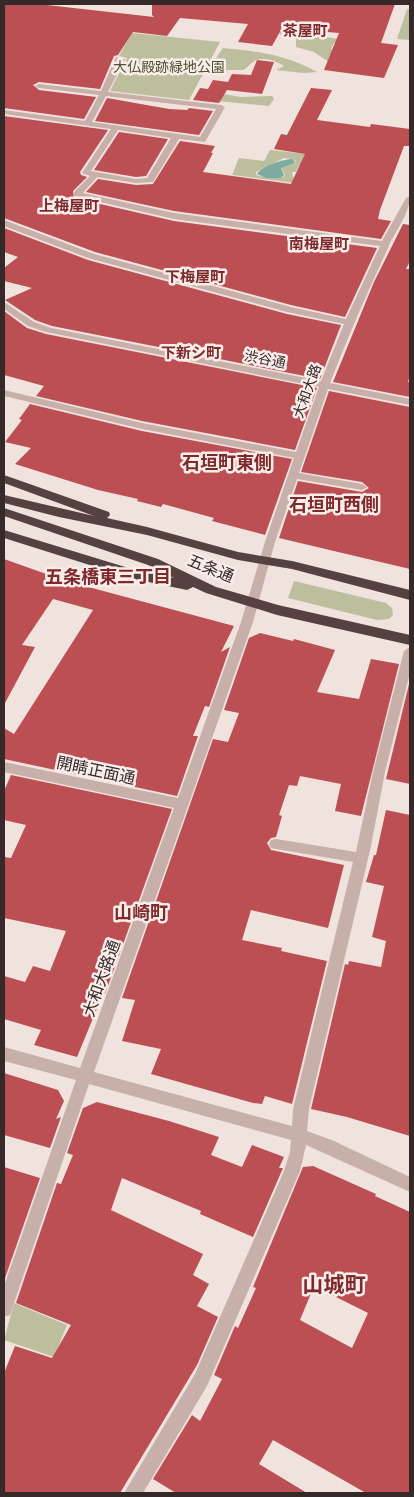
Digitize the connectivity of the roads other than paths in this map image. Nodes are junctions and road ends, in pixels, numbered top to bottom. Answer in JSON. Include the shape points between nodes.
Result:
{"nodes":[{"id":1,"x":119,"y":59,"type":"dead end"},
{"id":2,"x":39,"y":86,"type":"dead end"},
{"id":3,"x":104,"y":94,"type":"junction"},
{"id":4,"x":4,"y":112,"type":"edge"},
{"id":5,"x":88,"y":123,"type":"junction"},
{"id":6,"x":116,"y":127,"type":"junction"},
{"id":7,"x":176,"y":136,"type":"junction"},
{"id":8,"x":96,"y":174,"type":"junction"},
{"id":9,"x":410,"y":198,"type":"edge"},
{"id":10,"x":4,"y":223,"type":"edge"},
{"id":11,"x":386,"y":243,"type":"junction"},
{"id":12,"x":4,"y":304,"type":"edge"},
{"id":13,"x":349,"y":322,"type":"junction"},
{"id":14,"x":324,"y":384,"type":"junction"},
{"id":15,"x":4,"y":392,"type":"edge"},
{"id":16,"x":410,"y":402,"type":"edge"},
{"id":17,"x":299,"y":456,"type":"junction"},
{"id":18,"x":293,"y":476,"type":"junction"},
{"id":19,"x":4,"y":479,"type":"edge"},
{"id":20,"x":362,"y":488,"type":"dead end"},
{"id":21,"x":4,"y":499,"type":"edge"},
{"id":22,"x":4,"y":512,"type":"edge"},
{"id":23,"x":147,"y":531,"type":"junction"},
{"id":24,"x":4,"y":534,"type":"edge"},
{"id":25,"x":265,"y":560,"type":"junction"},
{"id":26,"x":211,"y":590,"type":"junction"},
{"id":27,"x":410,"y":595,"type":"edge"},
{"id":28,"x":253,"y":602,"type":"junction"},
{"id":29,"x":410,"y":640,"type":"edge"},
{"id":30,"x":410,"y":651,"type":"edge"},
{"id":31,"x":4,"y":768,"type":"edge"},
{"id":32,"x":181,"y":804,"type":"junction"},
{"id":33,"x":276,"y":844,"type":"dead end"},
{"id":34,"x":361,"y":858,"type":"junction"},
{"id":35,"x":4,"y":1054,"type":"edge"},
{"id":36,"x":85,"y":1077,"type":"junction"},
{"id":37,"x":299,"y":1135,"type":"junction"},
{"id":38,"x":410,"y":1185,"type":"edge"},
{"id":39,"x":4,"y":1309,"type":"edge"},
{"id":40,"x":133,"y":1493,"type":"edge"}],
"edges":[{"from":1,"to":3,"type":"street","via":[[122,59]]},
{"from":2,"to":3,"type":"street"},
{"from":3,"to":5,"type":"street"},
{"from":3,"to":7,"type":"street","via":[[221,107],[202,140]]},
{"from":4,"to":5,"type":"street"},
{"from":5,"to":6,"type":"street"},
{"from":6,"to":7,"type":"street"},
{"from":6,"to":8,"type":"street","via":[[86,173]]},
{"from":7,"to":8,"type":"street","via":[[150,180],[136,181]]},
{"from":8,"to":11,"type":"street","via":[[77,194],[174,216]]},
{"from":9,"to":11,"type":"street","name":"大和大路"},
{"from":10,"to":13,"type":"street","via":[[92,256],[290,310]]},
{"from":11,"to":13,"type":"street","name":"大和大路"},
{"from":12,"to":14,"type":"street","name":"渋谷通","via":[[28,322],[49,330]]},
{"from":13,"to":14,"type":"street","name":"大和大路"},
{"from":14,"to":16,"type":"street","name":"渋谷通"},
{"from":14,"to":17,"type":"street","name":"大和大路"},
{"from":15,"to":17,"type":"street","via":[[142,426]]},
{"from":17,"to":18,"type":"street","name":"大和大路"},
{"from":18,"to":20,"type":"street"},
{"from":18,"to":25,"type":"street","name":"大和大路"},
{"from":19,"to":23,"type":"highway"},
{"from":21,"to":23,"type":"highway","name":"五条通"},
{"from":22,"to":26,"type":"highway","name":"五条通","via":[[153,562]]},
{"from":23,"to":25,"type":"highway","name":"五条通","via":[[238,556]]},
{"from":24,"to":26,"type":"highway","via":[[134,574]]},
{"from":25,"to":27,"type":"highway","name":"五条通"},
{"from":25,"to":28,"type":"street","name":"大和大路"},
{"from":26,"to":28,"type":"highway","name":"五条通"},
{"from":28,"to":29,"type":"highway","name":"五条通"},
{"from":28,"to":32,"type":"street","name":"大和大路通"},
{"from":30,"to":34,"type":"street"},
{"from":31,"to":32,"type":"street","name":"開睛正面通"},
{"from":32,"to":36,"type":"street","name":"大和大路通"},
{"from":33,"to":34,"type":"street"},
{"from":34,"to":37,"type":"street","via":[[302,1110]]},
{"from":35,"to":36,"type":"street"},
{"from":36,"to":37,"type":"street"},
{"from":36,"to":39,"type":"street","name":"大和大路通"},
{"from":37,"to":38,"type":"street"},
{"from":37,"to":40,"type":"street","via":[[292,1171],[201,1380]]}]}
